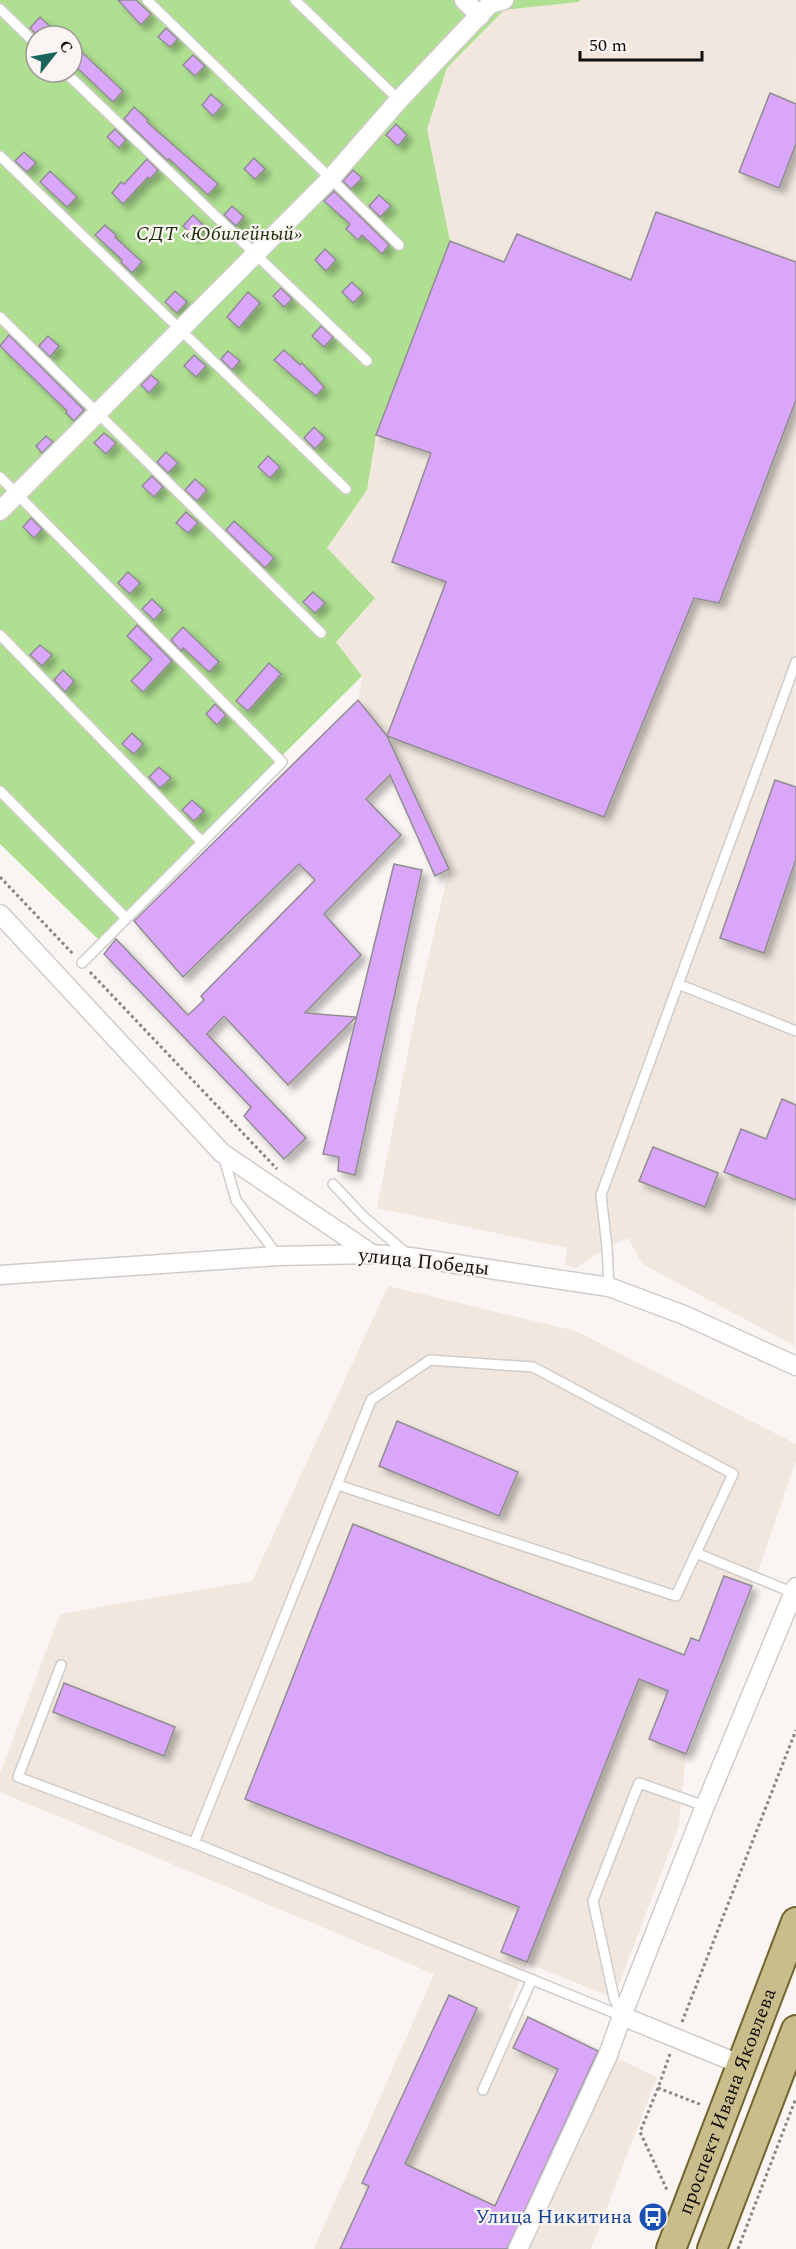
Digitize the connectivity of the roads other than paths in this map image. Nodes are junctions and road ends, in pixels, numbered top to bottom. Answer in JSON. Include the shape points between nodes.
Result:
{"nodes":[{"id":1,"x":147,"y":0,"type":"edge"},
{"id":2,"x":295,"y":0,"type":"edge"},
{"id":3,"x":464,"y":0,"type":"edge"},
{"id":4,"x":504,"y":0,"type":"edge"},
{"id":5,"x":0,"y":9,"type":"edge"},
{"id":6,"x":480,"y":16,"type":"junction"},
{"id":7,"x":24,"y":32,"type":"edge"},
{"id":8,"x":78,"y":84,"type":"edge"},
{"id":9,"x":399,"y":100,"type":"junction"},
{"id":10,"x":0,"y":156,"type":"edge"},
{"id":11,"x":331,"y":178,"type":"junction"},
{"id":12,"x":399,"y":245,"type":"dead end"},
{"id":13,"x":255,"y":254,"type":"junction"},
{"id":14,"x":0,"y":317,"type":"edge"},
{"id":15,"x":179,"y":329,"type":"junction"},
{"id":16,"x":367,"y":361,"type":"dead end"},
{"id":17,"x":98,"y":413,"type":"junction"},
{"id":18,"x":0,"y":477,"type":"edge"},
{"id":19,"x":346,"y":489,"type":"dead end"},
{"id":20,"x":17,"y":494,"type":"junction"},
{"id":21,"x":0,"y":511,"type":"edge"},
{"id":22,"x":321,"y":633,"type":"dead end"},
{"id":23,"x":0,"y":635,"type":"edge"},
{"id":24,"x":796,"y":662,"type":"edge"},
{"id":25,"x":0,"y":790,"type":"edge"},
{"id":26,"x":202,"y":842,"type":"junction"},
{"id":27,"x":0,"y":914,"type":"edge"},
{"id":28,"x":126,"y":918,"type":"junction"},
{"id":29,"x":82,"y":963,"type":"road end"},
{"id":30,"x":678,"y":984,"type":"junction"},
{"id":31,"x":796,"y":1031,"type":"edge"},
{"id":32,"x":222,"y":1153,"type":"junction"},
{"id":33,"x":333,"y":1184,"type":"dead end"},
{"id":34,"x":372,"y":1254,"type":"junction"},
{"id":35,"x":278,"y":1256,"type":"junction"},
{"id":36,"x":410,"y":1257,"type":"junction"},
{"id":37,"x":0,"y":1275,"type":"edge"},
{"id":38,"x":609,"y":1287,"type":"junction"},
{"id":39,"x":796,"y":1366,"type":"edge"},
{"id":40,"x":338,"y":1485,"type":"junction"},
{"id":41,"x":696,"y":1553,"type":"junction"},
{"id":42,"x":795,"y":1590,"type":"edge"},
{"id":43,"x":61,"y":1665,"type":"dead end"},
{"id":44,"x":705,"y":1806,"type":"junction"},
{"id":45,"x":194,"y":1843,"type":"junction"},
{"id":46,"x":796,"y":1922,"type":"edge"},
{"id":47,"x":532,"y":1979,"type":"junction"},
{"id":48,"x":622,"y":2016,"type":"junction"},
{"id":49,"x":796,"y":2030,"type":"edge"},
{"id":50,"x":742,"y":2065,"type":"junction"},
{"id":51,"x":787,"y":2089,"type":"edge"},
{"id":52,"x":483,"y":2090,"type":"dead end"},
{"id":53,"x":518,"y":2249,"type":"edge"},
{"id":54,"x":670,"y":2249,"type":"edge"},
{"id":55,"x":712,"y":2249,"type":"edge"}],
"edges":[{"from":1,"to":11,"type":"lane"},
{"from":2,"to":9,"type":"lane"},
{"from":3,"to":6,"type":"street"},
{"from":4,"to":6,"type":"street","via":[[490,4]]},
{"from":5,"to":7,"type":"lane"},
{"from":6,"to":9,"type":"street"},
{"from":8,"to":13,"type":"lane"},
{"from":9,"to":11,"type":"street"},
{"from":10,"to":15,"type":"lane"},
{"from":11,"to":12,"type":"lane"},
{"from":11,"to":13,"type":"street"},
{"from":13,"to":15,"type":"street"},
{"from":13,"to":16,"type":"lane"},
{"from":14,"to":17,"type":"lane"},
{"from":15,"to":17,"type":"street"},
{"from":15,"to":19,"type":"lane"},
{"from":17,"to":20,"type":"street"},
{"from":17,"to":22,"type":"lane"},
{"from":18,"to":20,"type":"lane"},
{"from":20,"to":21,"type":"street"},
{"from":20,"to":26,"type":"lane","via":[[282,762]]},
{"from":23,"to":26,"type":"lane"},
{"from":24,"to":30,"type":"lane"},
{"from":25,"to":28,"type":"lane"},
{"from":26,"to":28,"type":"lane"},
{"from":27,"to":32,"type":"street"},
{"from":28,"to":29,"type":"lane"},
{"from":30,"to":31,"type":"lane"},
{"from":30,"to":38,"type":"lane","via":[[601,1195]]},
{"from":32,"to":34,"type":"street"},
{"from":32,"to":35,"type":"lane","via":[[236,1200]]},
{"from":33,"to":36,"type":"lane"},
{"from":34,"to":35,"type":"street","name":"улица Победы"},
{"from":34,"to":36,"type":"street","name":"улица Победы"},
{"from":35,"to":37,"type":"street","name":"улица Победы"},
{"from":36,"to":38,"type":"street","name":"улица Победы"},
{"from":38,"to":39,"type":"street","name":"улица Победы","via":[[684,1315]]},
{"from":40,"to":41,"type":"lane","via":[[676,1596]]},
{"from":40,"to":41,"type":"lane","via":[[372,1400],[430,1360],[533,1367],[733,1474]]},
{"from":40,"to":45,"type":"lane"},
{"from":41,"to":42,"type":"lane"},
{"from":42,"to":44,"type":"street"},
{"from":43,"to":45,"type":"lane","via":[[18,1777]]},
{"from":44,"to":48,"type":"street"},
{"from":44,"to":48,"type":"lane","via":[[639,1783],[593,1901],[614,1998]]},
{"from":45,"to":47,"type":"lane"},
{"from":46,"to":50,"type":"main road","name":"проспект Ивана Яковлева"},
{"from":47,"to":48,"type":"lane"},
{"from":47,"to":52,"type":"lane"},
{"from":48,"to":50,"type":"street"},
{"from":48,"to":53,"type":"street","via":[[608,2055]]},
{"from":49,"to":51,"type":"main road","name":"проспект Ивана Яковлева"},
{"from":50,"to":51,"type":"main road"},
{"from":50,"to":54,"type":"main road","name":"проспект Ивана Яковлева"},
{"from":51,"to":55,"type":"main road","name":"проспект Ивана Яковлева"}]}
